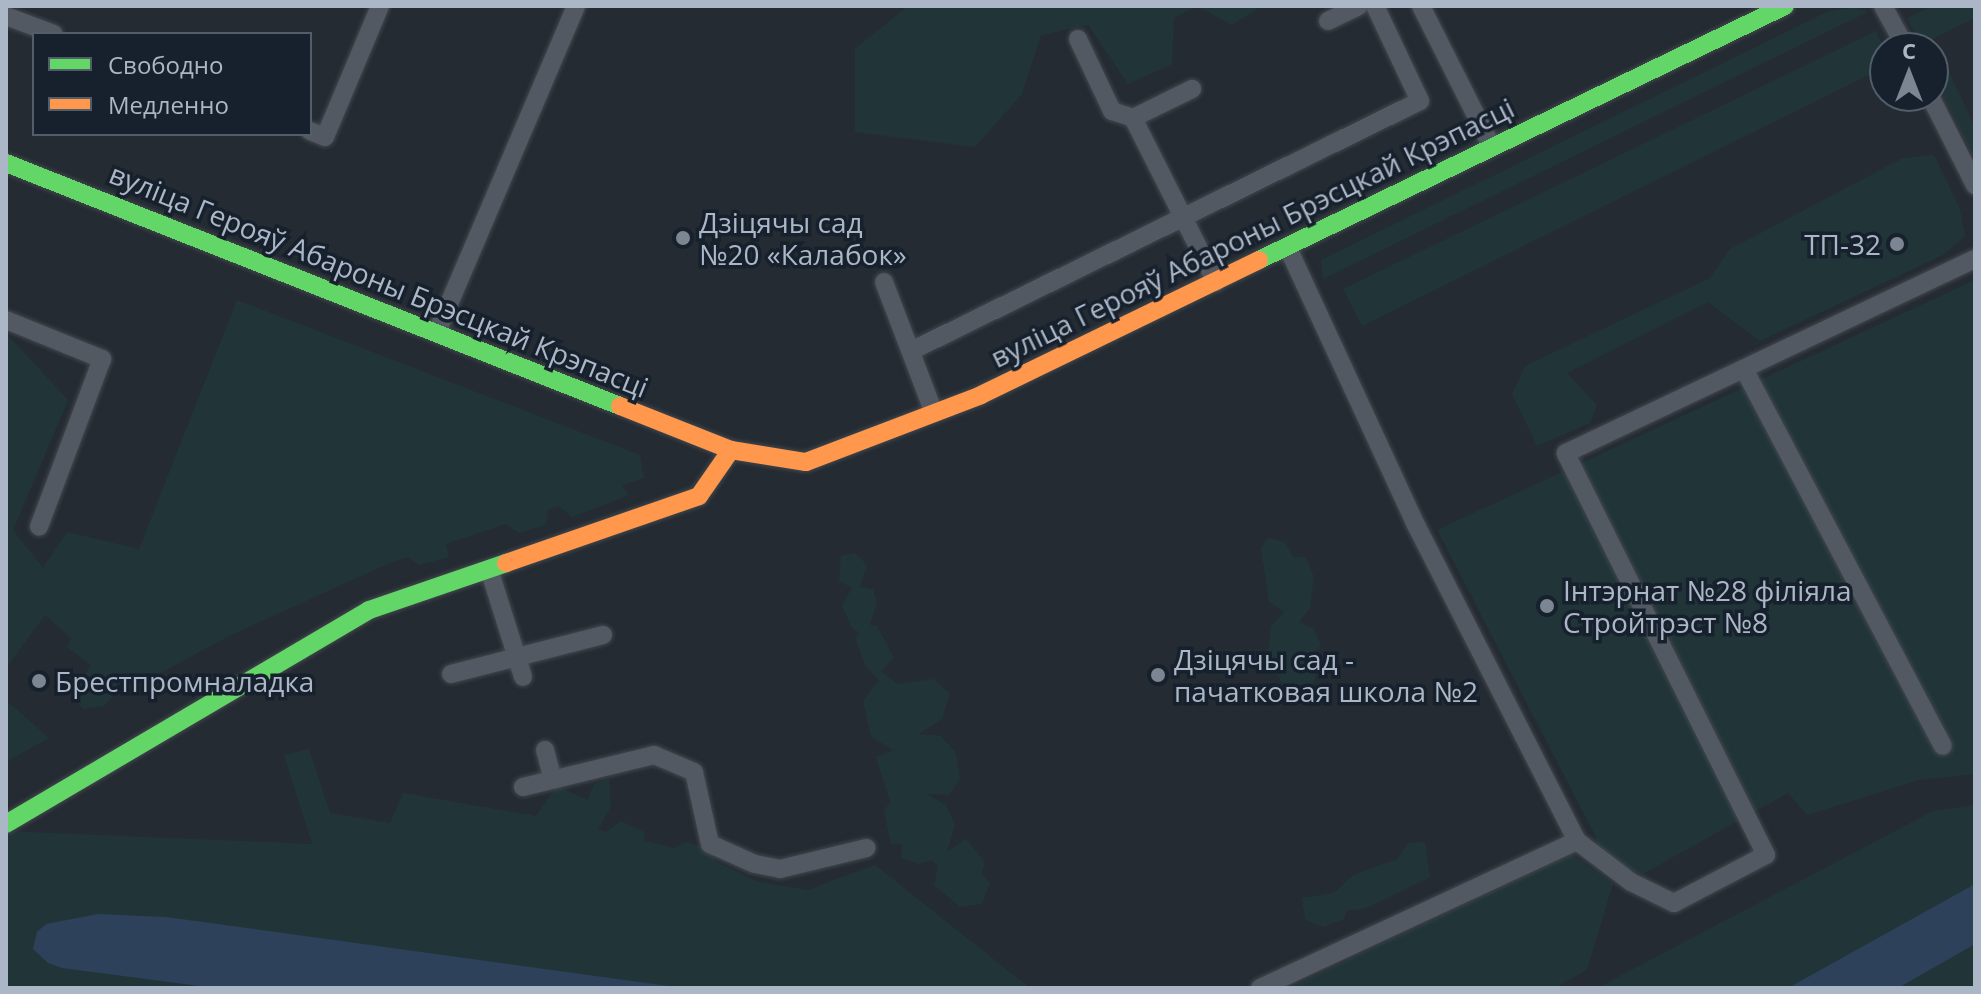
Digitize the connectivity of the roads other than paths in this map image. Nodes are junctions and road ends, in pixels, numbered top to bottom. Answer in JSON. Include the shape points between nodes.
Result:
{"nodes":[{"id":1,"x":380,"y":6,"type":"edge"},
{"id":2,"x":1359,"y":6,"type":"edge"},
{"id":3,"x":1375,"y":6,"type":"edge"},
{"id":4,"x":1421,"y":6,"type":"edge"},
{"id":5,"x":1785,"y":6,"type":"edge"},
{"id":6,"x":1883,"y":6,"type":"edge"},
{"id":7,"x":569,"y":8,"type":"edge"},
{"id":8,"x":6,"y":16,"type":"edge"},
{"id":9,"x":1328,"y":21,"type":"dead end"},
{"id":10,"x":49,"y":32,"type":"edge"},
{"id":11,"x":1897,"y":32,"type":"edge"},
{"id":12,"x":1078,"y":39,"type":"dead end"},
{"id":13,"x":1192,"y":89,"type":"dead end"},
{"id":14,"x":1938,"y":112,"type":"edge"},
{"id":15,"x":1133,"y":118,"type":"junction"},
{"id":16,"x":312,"y":132,"type":"edge"},
{"id":17,"x":1492,"y":147,"type":"junction"},
{"id":18,"x":6,"y":163,"type":"edge"},
{"id":19,"x":1975,"y":183,"type":"edge"},
{"id":20,"x":1184,"y":219,"type":"junction"},
{"id":21,"x":1288,"y":248,"type":"junction"},
{"id":22,"x":1975,"y":259,"type":"edge"},
{"id":23,"x":884,"y":282,"type":"dead end"},
{"id":24,"x":1216,"y":282,"type":"junction"},
{"id":25,"x":6,"y":320,"type":"edge"},
{"id":26,"x":437,"y":332,"type":"junction"},
{"id":27,"x":911,"y":351,"type":"junction"},
{"id":28,"x":1744,"y":369,"type":"junction"},
{"id":29,"x":935,"y":415,"type":"junction"},
{"id":30,"x":731,"y":450,"type":"junction"},
{"id":31,"x":39,"y":527,"type":"dead end"},
{"id":32,"x":489,"y":569,"type":"junction"},
{"id":33,"x":603,"y":635,"type":"dead end"},
{"id":34,"x":517,"y":657,"type":"junction"},
{"id":35,"x":451,"y":674,"type":"dead end"},
{"id":36,"x":523,"y":677,"type":"dead end"},
{"id":37,"x":1943,"y":746,"type":"dead end"},
{"id":38,"x":545,"y":750,"type":"dead end"},
{"id":39,"x":553,"y":779,"type":"junction"},
{"id":40,"x":523,"y":787,"type":"dead end"},
{"id":41,"x":6,"y":824,"type":"edge"},
{"id":42,"x":1577,"y":841,"type":"junction"},
{"id":43,"x":866,"y":848,"type":"dead end"},
{"id":44,"x":1260,"y":988,"type":"edge"}],
"edges":[{"from":1,"to":16,"type":"lane","via":[[325,137]]},
{"from":2,"to":9,"type":"lane"},
{"from":3,"to":20,"type":"lane","via":[[1420,101]]},
{"from":4,"to":17,"type":"lane"},
{"from":5,"to":17,"type":"main road","name":"вуліца Герояў Абароны Брэсцкай Крэпасці"},
{"from":6,"to":11,"type":"lane"},
{"from":7,"to":26,"type":"lane"},
{"from":8,"to":10,"type":"lane"},
{"from":12,"to":15,"type":"lane","via":[[1112,111]]},
{"from":13,"to":15,"type":"lane"},
{"from":14,"to":19,"type":"lane"},
{"from":15,"to":20,"type":"lane"},
{"from":17,"to":21,"type":"main road","name":"вуліца Герояў Абароны Брэсцкай Крэпасці"},
{"from":18,"to":26,"type":"main road","name":"вуліца Герояў Абароны Брэсцкай Крэпасці"},
{"from":20,"to":24,"type":"lane"},
{"from":20,"to":27,"type":"lane"},
{"from":21,"to":24,"type":"main road","name":"вуліца Герояў Абароны Брэсцкай Крэпасці"},
{"from":21,"to":42,"type":"lane","via":[[1416,525]]},
{"from":22,"to":28,"type":"lane"},
{"from":23,"to":27,"type":"lane"},
{"from":24,"to":29,"type":"main road","name":"вуліца Герояў Абароны Брэсцкай Крэпасці"},
{"from":25,"to":31,"type":"lane","via":[[102,359]]},
{"from":26,"to":30,"type":"main road","name":"вуліца Герояў Абароны Брэсцкай Крэпасці"},
{"from":27,"to":29,"type":"lane"},
{"from":28,"to":37,"type":"lane"},
{"from":28,"to":42,"type":"lane","via":[[1566,453],[1766,855],[1674,903],[1631,882]]},
{"from":29,"to":30,"type":"main road","name":"вуліца Герояў Абароны Брэсцкай Крэпасці","via":[[806,462]]},
{"from":30,"to":32,"type":"main road","via":[[699,496]]},
{"from":32,"to":34,"type":"lane"},
{"from":32,"to":41,"type":"main road","via":[[369,610]]},
{"from":33,"to":34,"type":"lane"},
{"from":34,"to":35,"type":"lane"},
{"from":34,"to":36,"type":"lane"},
{"from":38,"to":39,"type":"lane"},
{"from":39,"to":40,"type":"lane"},
{"from":39,"to":43,"type":"lane","via":[[654,755],[694,772],[710,844],[755,864],[780,869]]},
{"from":42,"to":44,"type":"lane"}]}
